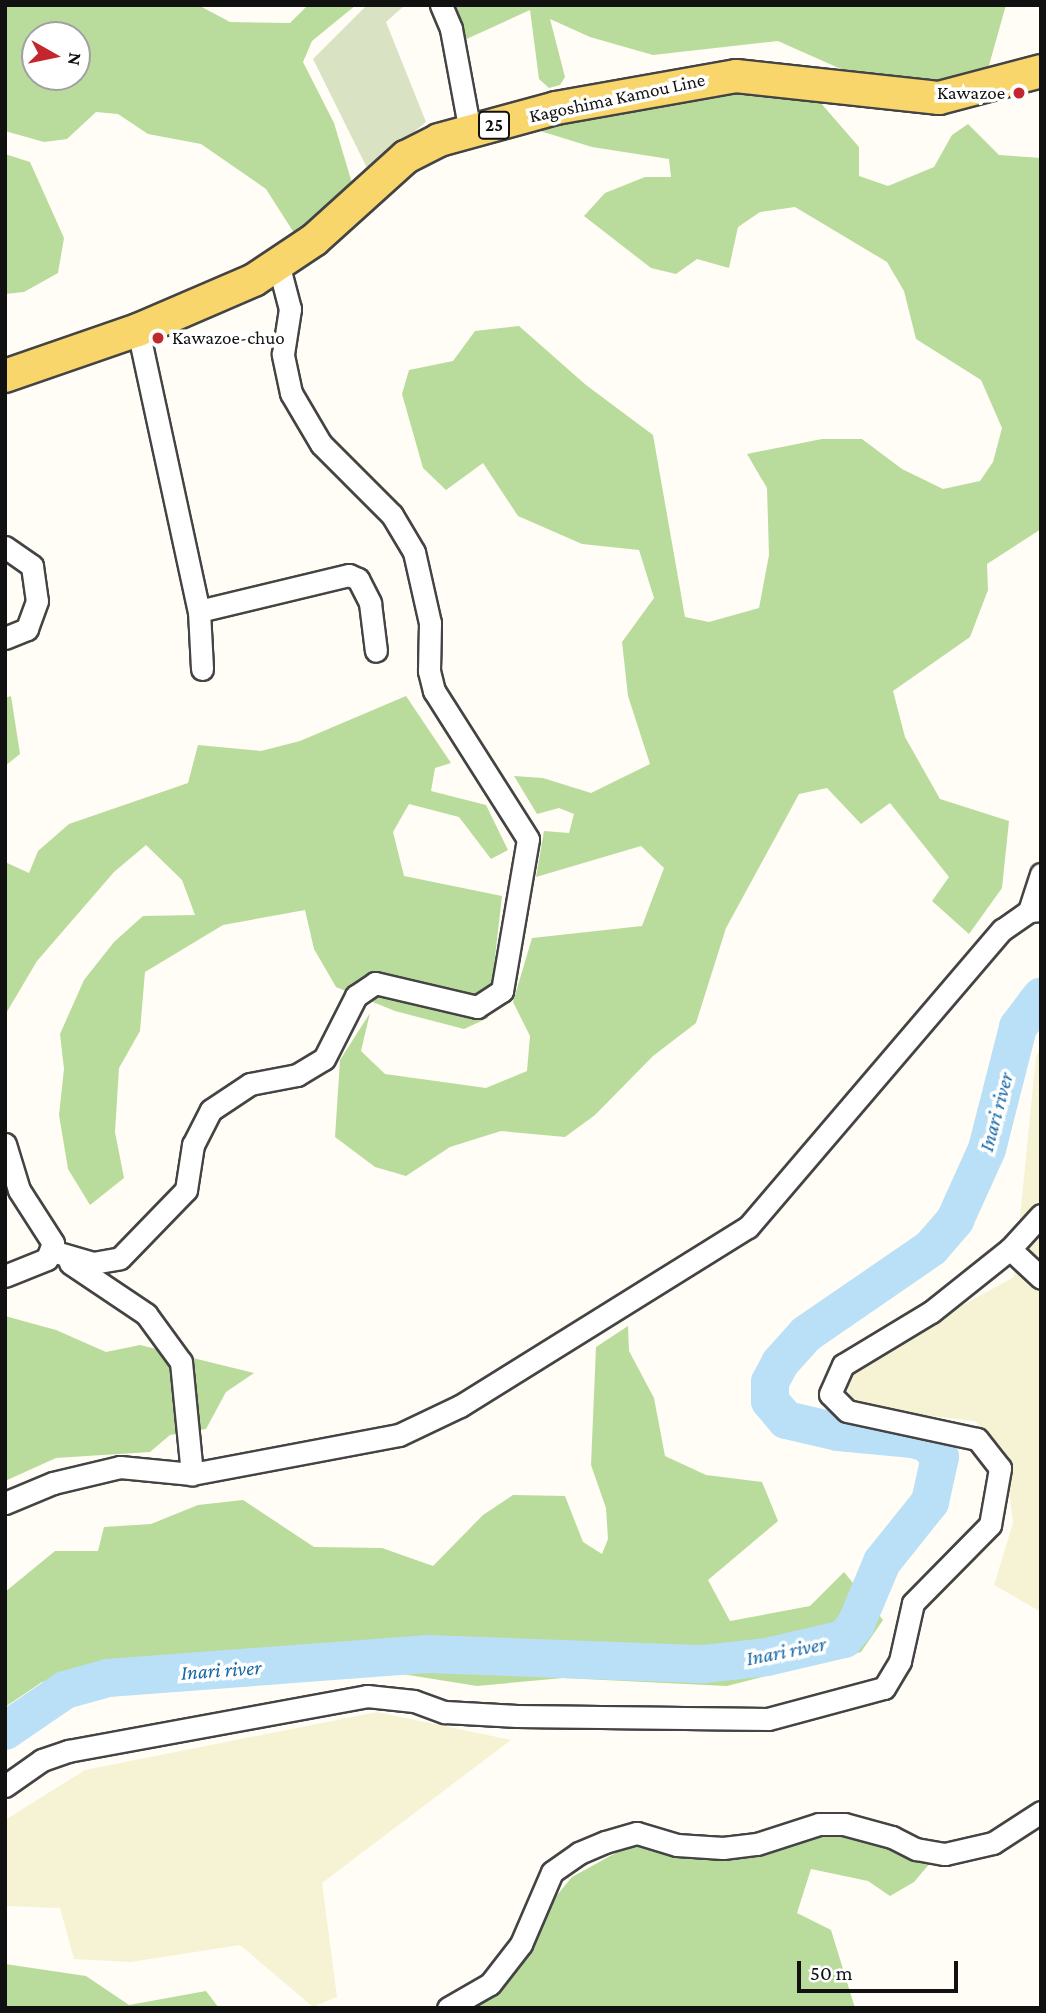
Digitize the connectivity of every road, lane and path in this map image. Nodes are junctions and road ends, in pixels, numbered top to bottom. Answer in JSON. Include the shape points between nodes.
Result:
{"nodes":[{"id":1,"x":441,"y":5,"type":"edge"},
{"id":2,"x":1041,"y":71,"type":"edge"},
{"id":3,"x":470,"y":132,"type":"junction"},
{"id":4,"x":279,"y":267,"type":"junction"},
{"id":5,"x":138,"y":330,"type":"junction"},
{"id":6,"x":5,"y":376,"type":"edge"},
{"id":7,"x":5,"y":547,"type":"edge"},
{"id":8,"x":199,"y":611,"type":"junction"},
{"id":9,"x":5,"y":638,"type":"edge"},
{"id":10,"x":376,"y":651,"type":"dead end"},
{"id":11,"x":202,"y":669,"type":"dead end"},
{"id":12,"x":1041,"y":874,"type":"edge"},
{"id":13,"x":1035,"y":910,"type":"edge"},
{"id":14,"x":5,"y":1144,"type":"edge"},
{"id":15,"x":1041,"y":1215,"type":"edge"},
{"id":16,"x":1010,"y":1249,"type":"junction"},
{"id":17,"x":52,"y":1251,"type":"junction"},
{"id":18,"x":5,"y":1276,"type":"edge"},
{"id":19,"x":1041,"y":1278,"type":"edge"},
{"id":20,"x":192,"y":1474,"type":"junction"},
{"id":21,"x":5,"y":1503,"type":"edge"},
{"id":22,"x":5,"y":1786,"type":"edge"},
{"id":23,"x":1041,"y":1812,"type":"edge"},
{"id":24,"x":448,"y":2008,"type":"edge"}],
"edges":[{"from":1,"to":3,"type":"street","via":[[452,29]]},
{"from":2,"to":3,"type":"main road","name":"Kagoshima Kamou Line","number":"25","via":[[939,98],[736,76],[556,108]]},
{"from":3,"to":4,"type":"main road","name":"Kagoshima Kamou Line","number":"25","via":[[406,156]]},
{"from":4,"to":5,"type":"main road","name":"Kagoshima Kamou Line","number":"25"},
{"from":4,"to":17,"type":"street","via":[[290,309],[283,354],[292,393],[321,444],[391,515],[414,552],[430,623],[429,671],[434,691],[528,839],[502,990],[477,1007],[375,983],[356,996],[324,1059],[297,1075],[250,1084],[211,1110],[193,1145],[186,1190],[120,1258],[93,1263]]},
{"from":5,"to":6,"type":"main road","name":"Kagoshima Kamou Line","number":"25"},
{"from":5,"to":8,"type":"street"},
{"from":7,"to":9,"type":"street","via":[[32,566],[37,601],[27,629]]},
{"from":8,"to":10,"type":"street","via":[[349,575],[358,579],[370,603]]},
{"from":8,"to":11,"type":"street"},
{"from":12,"to":13,"type":"street"},
{"from":13,"to":20,"type":"street","via":[[1002,930],[748,1227],[460,1406],[399,1435]]},
{"from":14,"to":17,"type":"street","via":[[19,1190],[49,1235]]},
{"from":15,"to":16,"type":"street"},
{"from":16,"to":19,"type":"street"},
{"from":16,"to":22,"type":"street","via":[[931,1312],[843,1365],[830,1394],[847,1411],[977,1439],[1000,1468],[989,1525],[913,1603],[900,1661],[884,1688],[768,1719],[445,1712],[414,1701],[367,1696],[68,1751],[42,1760]]},
{"from":17,"to":18,"type":"street","via":[[47,1259]]},
{"from":17,"to":20,"type":"street","via":[[146,1314],[181,1362]]},
{"from":20,"to":21,"type":"street","via":[[120,1467],[53,1483]]},
{"from":23,"to":24,"type":"street","via":[[993,1843],[945,1854],[844,1824],[819,1824],[757,1844],[723,1848],[677,1845],[637,1833],[605,1842],[552,1872],[521,1944],[490,1983]]}]}
